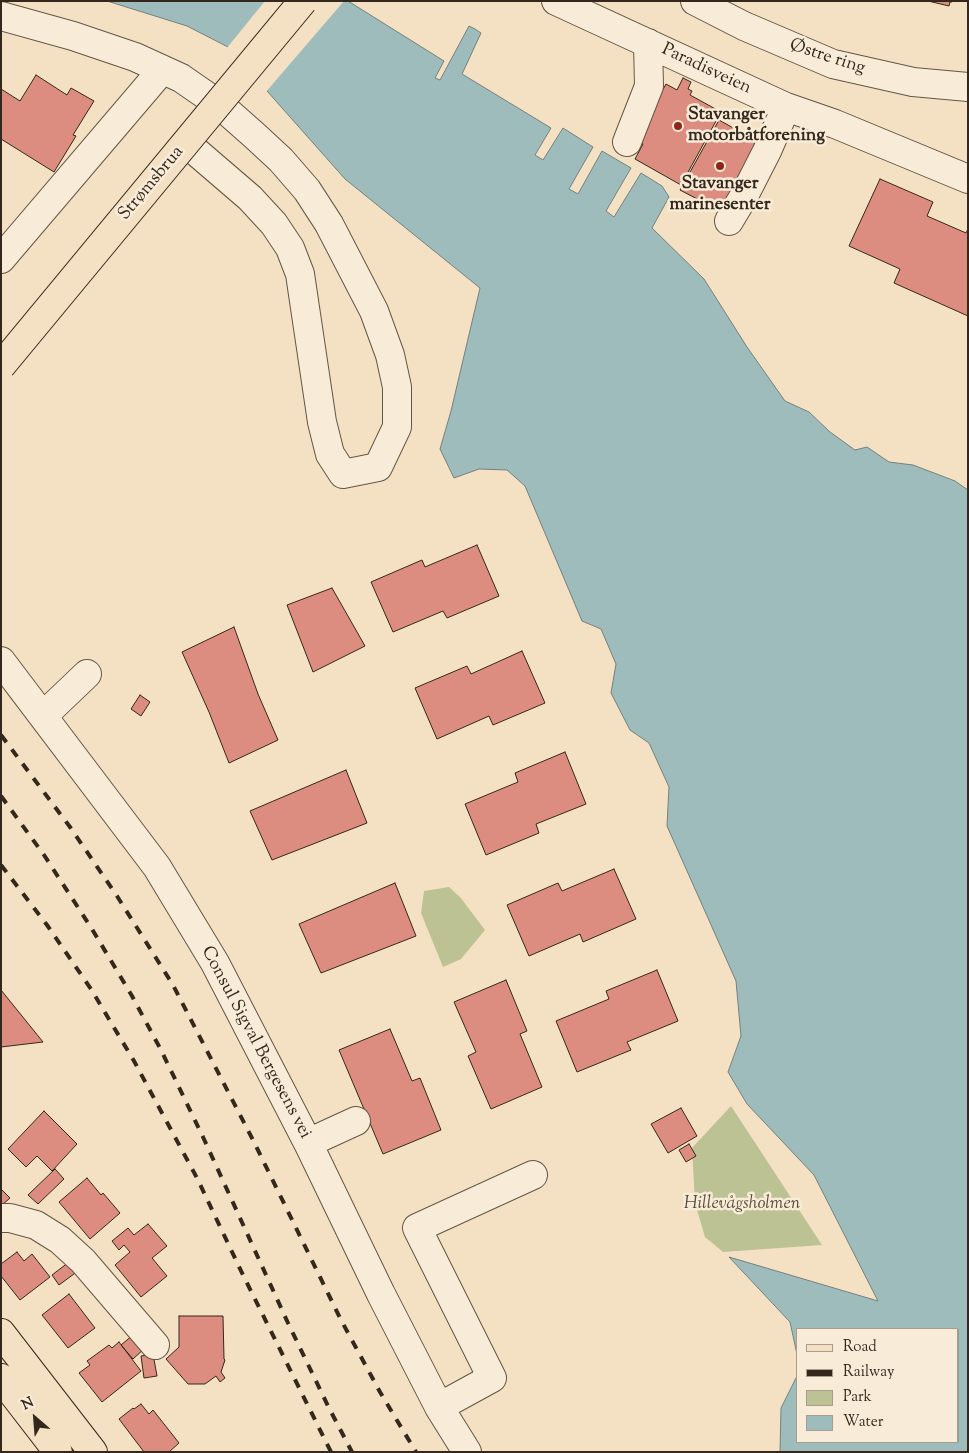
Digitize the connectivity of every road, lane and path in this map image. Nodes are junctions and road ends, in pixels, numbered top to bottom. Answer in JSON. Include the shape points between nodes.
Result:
{"nodes":[{"id":1,"x":303,"y":1,"type":"edge"},
{"id":2,"x":556,"y":1,"type":"edge"},
{"id":3,"x":695,"y":1,"type":"edge"},
{"id":4,"x":1,"y":16,"type":"edge"},
{"id":5,"x":648,"y":43,"type":"junction"},
{"id":6,"x":162,"y":70,"type":"junction"},
{"id":7,"x":968,"y":87,"type":"edge"},
{"id":8,"x":786,"y":108,"type":"junction"},
{"id":9,"x":627,"y":142,"type":"dead end"},
{"id":10,"x":186,"y":143,"type":"junction"},
{"id":11,"x":968,"y":179,"type":"edge"},
{"id":12,"x":729,"y":221,"type":"dead end"},
{"id":13,"x":1,"y":259,"type":"edge"},
{"id":14,"x":1,"y":366,"type":"edge"},
{"id":15,"x":1,"y":661,"type":"edge"},
{"id":16,"x":87,"y":674,"type":"dead end"},
{"id":17,"x":43,"y":716,"type":"junction"},
{"id":18,"x":356,"y":1120,"type":"dead end"},
{"id":19,"x":308,"y":1143,"type":"junction"},
{"id":20,"x":533,"y":1175,"type":"dead end"},
{"id":21,"x":1,"y":1218,"type":"edge"},
{"id":22,"x":1,"y":1334,"type":"edge"},
{"id":23,"x":155,"y":1345,"type":"dead end"},
{"id":24,"x":1,"y":1378,"type":"edge"},
{"id":25,"x":438,"y":1407,"type":"junction"},
{"id":26,"x":58,"y":1452,"type":"edge"},
{"id":27,"x":93,"y":1452,"type":"edge"},
{"id":28,"x":467,"y":1452,"type":"edge"}],
"edges":[{"from":1,"to":10,"type":"main road","name":"Strømsbrua","bridge":true},
{"from":2,"to":5,"type":"street","name":"Paradisveien"},
{"from":3,"to":7,"type":"street","name":"Østre ring","via":[[833,64],[913,82]]},
{"from":4,"to":6,"type":"street","via":[[73,36],[135,57]]},
{"from":5,"to":8,"type":"street","name":"Paradisveien"},
{"from":5,"to":9,"type":"street","via":[[649,86]]},
{"from":6,"to":10,"type":"street","via":[[181,78],[220,105],[281,160],[307,190],[329,224],[374,311],[390,355],[397,387],[397,427],[378,467],[343,474],[330,454],[316,388],[301,281],[290,248],[250,198]]},
{"from":6,"to":13,"type":"street"},
{"from":8,"to":11,"type":"street","name":"Paradisveien","via":[[835,124]]},
{"from":8,"to":12,"type":"street"},
{"from":10,"to":14,"type":"main road","name":"Strømsbrua","bridge":true},
{"from":15,"to":17,"type":"street","name":"Consul Sigval Bergesens vei"},
{"from":16,"to":17,"type":"street"},
{"from":17,"to":19,"type":"street","name":"Consul Sigval Bergesens vei","via":[[157,867],[215,963]]},
{"from":18,"to":19,"type":"street"},
{"from":19,"to":25,"type":"street","name":"Consul Sigval Bergesens vei"},
{"from":20,"to":25,"type":"street","via":[[417,1228],[492,1378]]},
{"from":21,"to":23,"type":"street","via":[[36,1225],[60,1240],[83,1261]]},
{"from":22,"to":27,"type":"main road"},
{"from":24,"to":26,"type":"main road"},
{"from":25,"to":28,"type":"street","name":"Consul Sigval Bergesens vei"}]}
